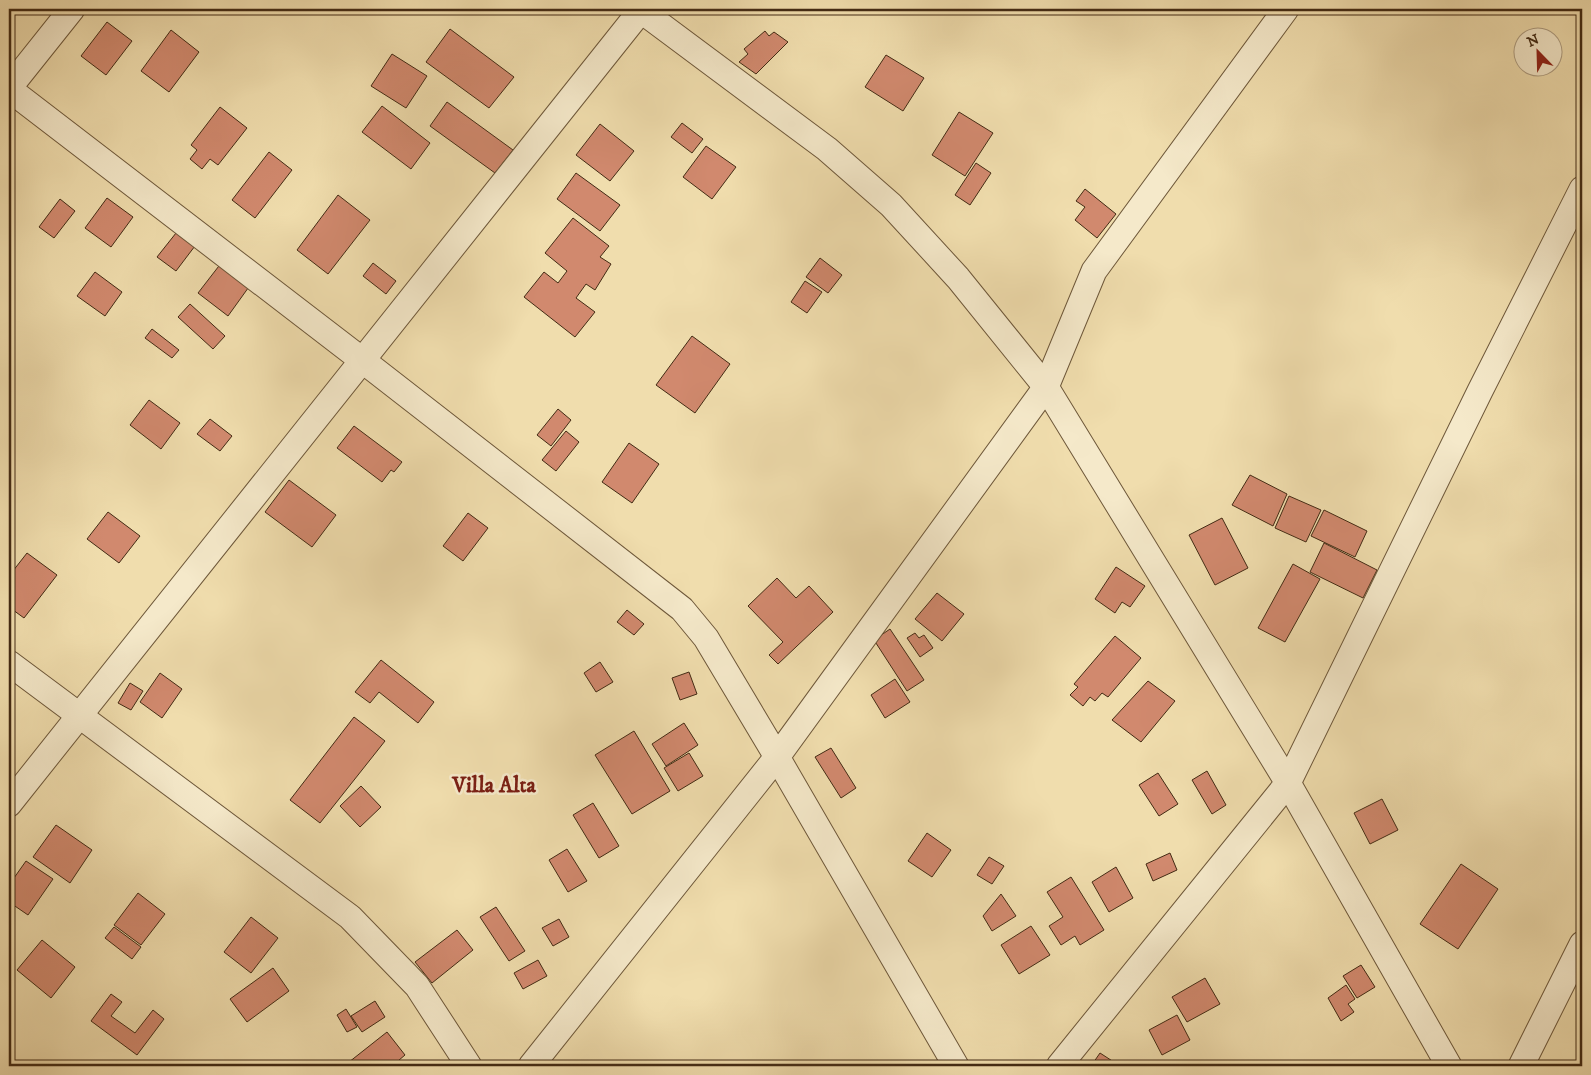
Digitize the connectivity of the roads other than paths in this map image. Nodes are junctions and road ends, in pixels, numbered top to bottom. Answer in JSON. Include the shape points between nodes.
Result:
{"nodes":[{"id":1,"x":72,"y":9,"type":"edge"},
{"id":2,"x":641,"y":9,"type":"edge"},
{"id":3,"x":1286,"y":9,"type":"edge"},
{"id":4,"x":9,"y":89,"type":"edge"},
{"id":5,"x":1582,"y":189,"type":"edge"},
{"id":6,"x":362,"y":360,"type":"junction"},
{"id":7,"x":1046,"y":387,"type":"junction"},
{"id":8,"x":9,"y":663,"type":"edge"},
{"id":9,"x":80,"y":715,"type":"junction"},
{"id":10,"x":777,"y":757,"type":"junction"},
{"id":11,"x":1288,"y":783,"type":"junction"},
{"id":12,"x":9,"y":804,"type":"edge"},
{"id":13,"x":1582,"y":944,"type":"edge"},
{"id":14,"x":469,"y":1066,"type":"edge"},
{"id":15,"x":530,"y":1066,"type":"edge"},
{"id":16,"x":956,"y":1066,"type":"edge"},
{"id":17,"x":1059,"y":1066,"type":"edge"},
{"id":18,"x":1449,"y":1066,"type":"edge"},
{"id":19,"x":1521,"y":1066,"type":"edge"}],
"edges":[{"from":1,"to":4,"type":"street"},
{"from":2,"to":6,"type":"street"},
{"from":2,"to":7,"type":"street","via":[[827,148],[891,205],[958,278]]},
{"from":3,"to":7,"type":"street","via":[[1094,271]]},
{"from":4,"to":6,"type":"street"},
{"from":5,"to":11,"type":"street"},
{"from":6,"to":9,"type":"street"},
{"from":6,"to":10,"type":"street","via":[[682,610],[706,638]]},
{"from":7,"to":10,"type":"street"},
{"from":7,"to":11,"type":"street"},
{"from":8,"to":9,"type":"street"},
{"from":9,"to":12,"type":"street"},
{"from":9,"to":14,"type":"street","via":[[350,917],[417,986]]},
{"from":10,"to":15,"type":"street"},
{"from":10,"to":16,"type":"street"},
{"from":11,"to":17,"type":"street"},
{"from":11,"to":18,"type":"street"},
{"from":13,"to":19,"type":"street"}]}
